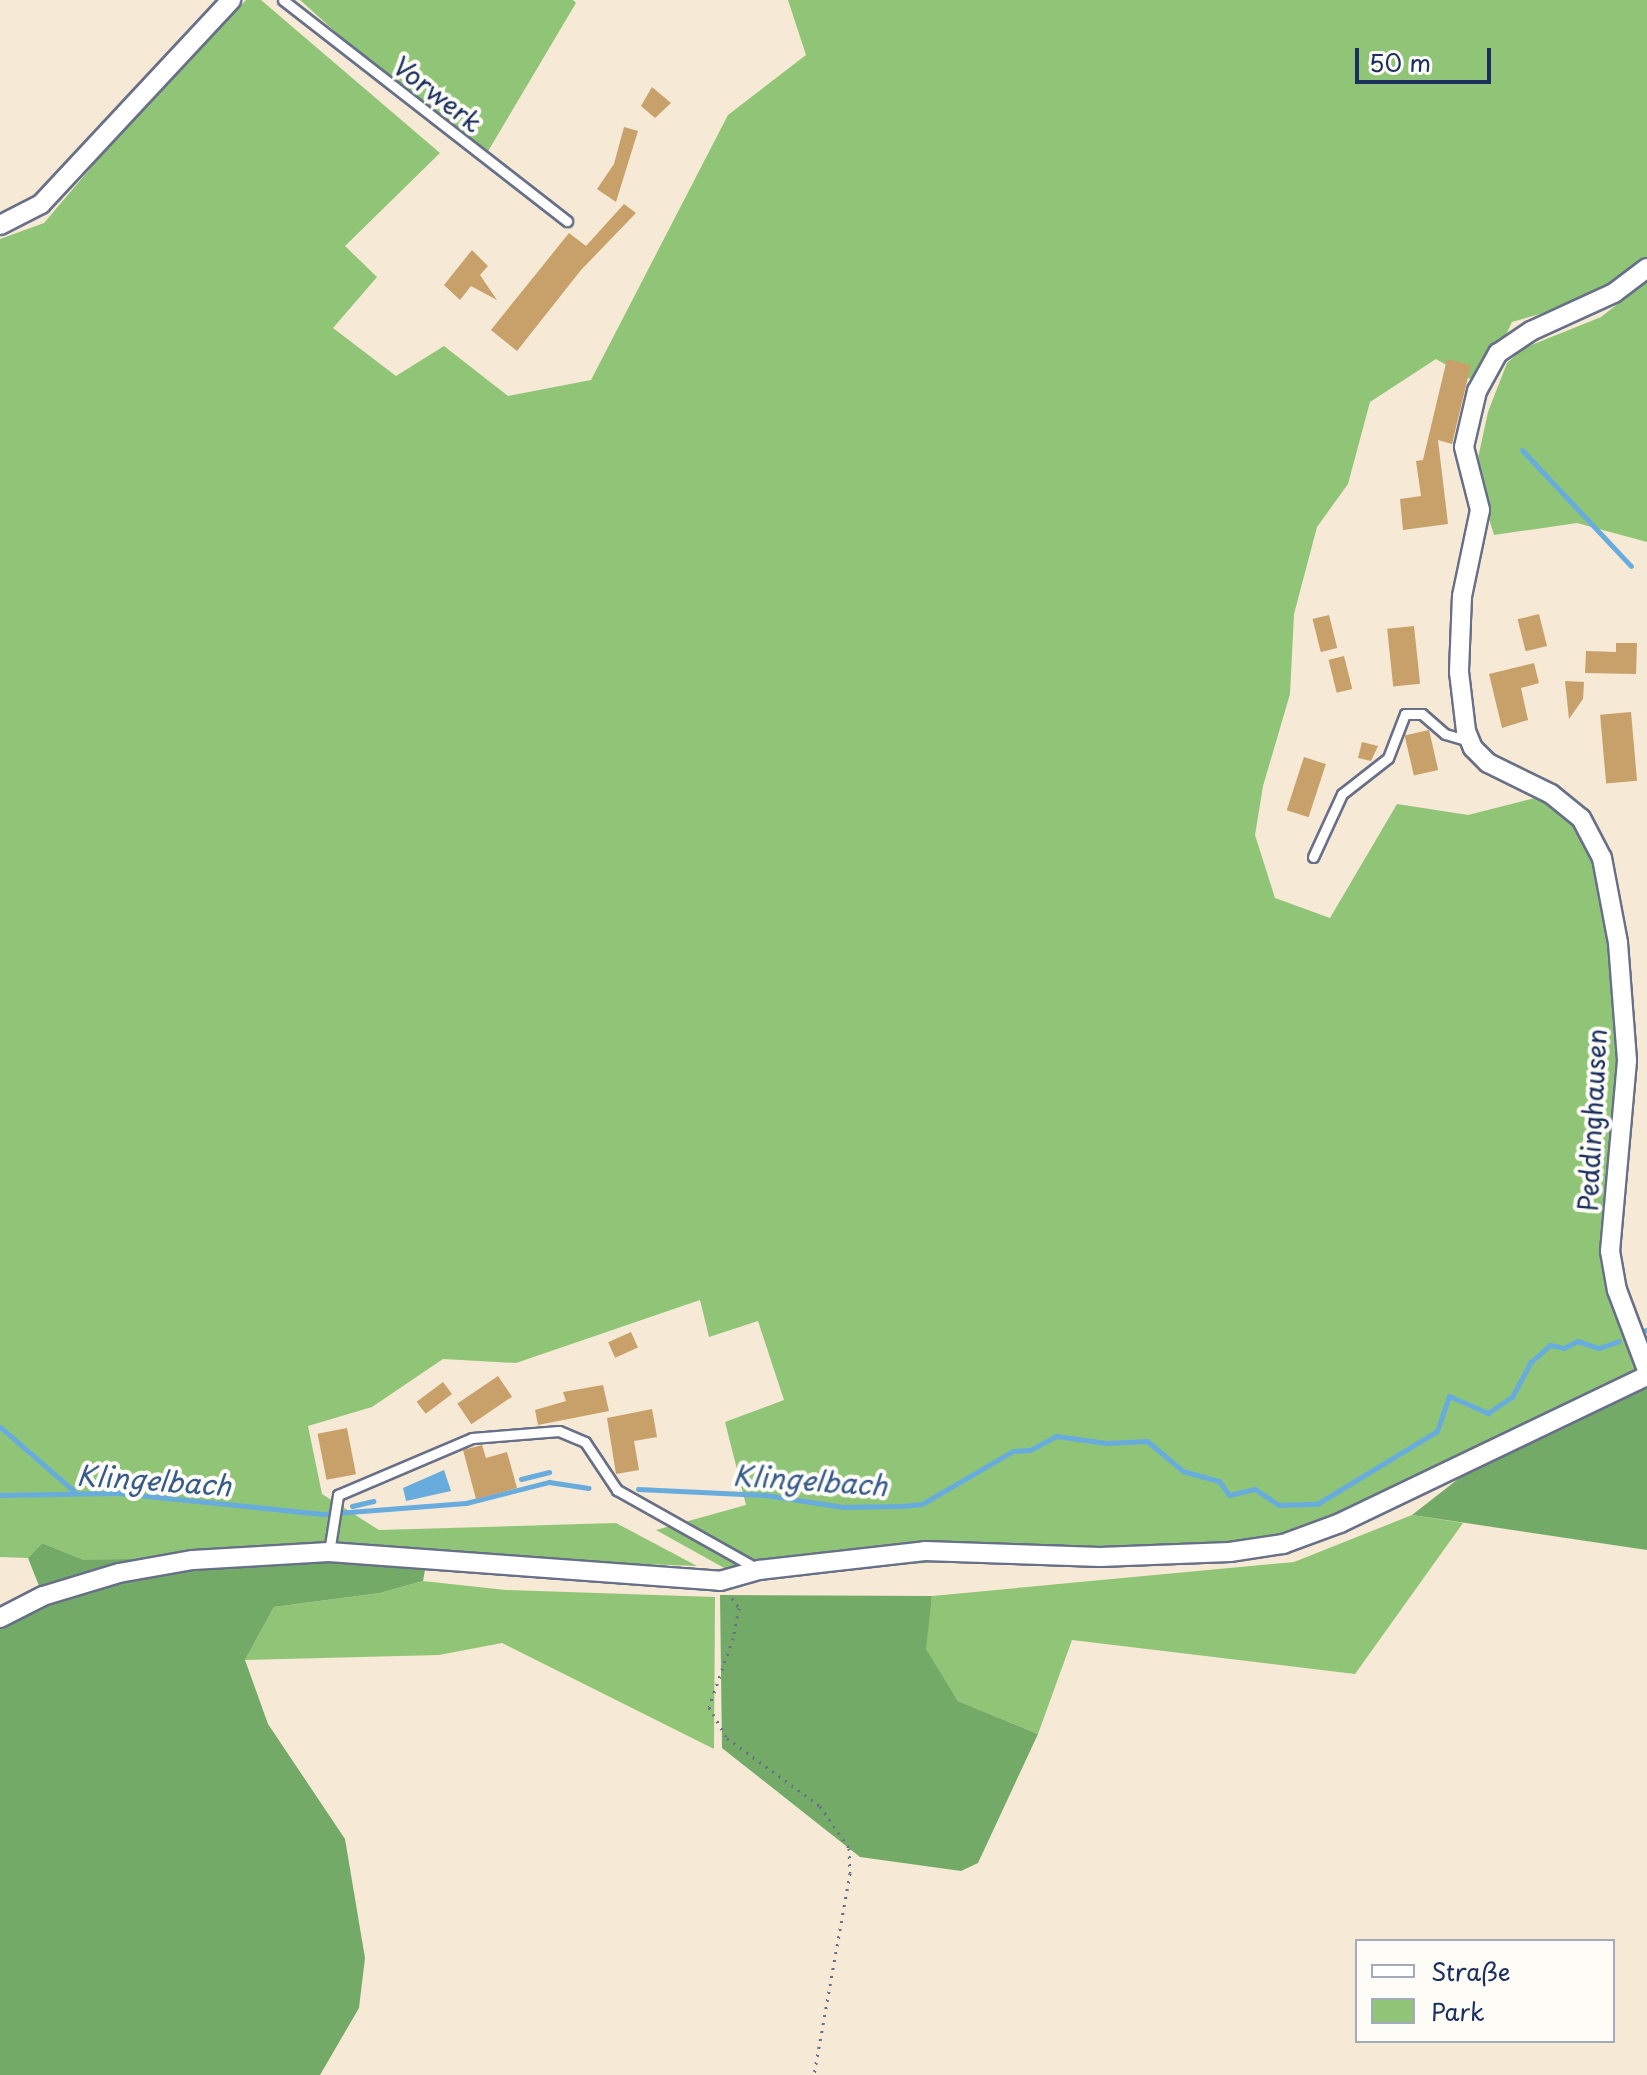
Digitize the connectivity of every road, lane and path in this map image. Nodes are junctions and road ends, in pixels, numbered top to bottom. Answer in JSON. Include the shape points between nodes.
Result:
{"nodes":[{"id":1,"x":231,"y":0,"type":"edge"},
{"id":2,"x":283,"y":0,"type":"edge"},
{"id":3,"x":567,"y":221,"type":"dead end"},
{"id":4,"x":0,"y":225,"type":"edge"},
{"id":5,"x":1647,"y":268,"type":"edge"},
{"id":6,"x":1470,"y":741,"type":"junction"},
{"id":7,"x":1313,"y":857,"type":"dead end"},
{"id":8,"x":1647,"y":1373,"type":"edge"},
{"id":9,"x":329,"y":1552,"type":"junction"},
{"id":10,"x":759,"y":1570,"type":"junction"},
{"id":11,"x":720,"y":1581,"type":"junction"},
{"id":12,"x":0,"y":1618,"type":"edge"},
{"id":13,"x":814,"y":2075,"type":"edge"}],
"edges":[{"from":1,"to":4,"type":"street","via":[[41,204]]},
{"from":2,"to":3,"type":"lane","name":"Vorwerk"},
{"from":5,"to":6,"type":"street","via":[[1614,293],[1531,331],[1498,353],[1477,391],[1464,447],[1480,510],[1462,596],[1459,672]]},
{"from":6,"to":7,"type":"lane","via":[[1445,734],[1422,714],[1405,714],[1388,758],[1342,794]]},
{"from":6,"to":8,"type":"street","name":"Peddinghausen","via":[[1488,763],[1551,794],[1581,818],[1602,858],[1618,943],[1627,1061],[1610,1251],[1617,1290]]},
{"from":8,"to":10,"type":"street","via":[[1340,1523],[1283,1544],[1230,1552],[1100,1557],[925,1551]]},
{"from":9,"to":10,"type":"lane","via":[[338,1495],[472,1438],[559,1431],[585,1442],[617,1490]]},
{"from":9,"to":11,"type":"street"},
{"from":9,"to":12,"type":"street","via":[[193,1560],[119,1573],[43,1596]]},
{"from":10,"to":11,"type":"street"},
{"from":11,"to":13,"type":"path","via":[[739,1608],[709,1707],[727,1738],[820,1806],[849,1848],[850,1873]]}]}
